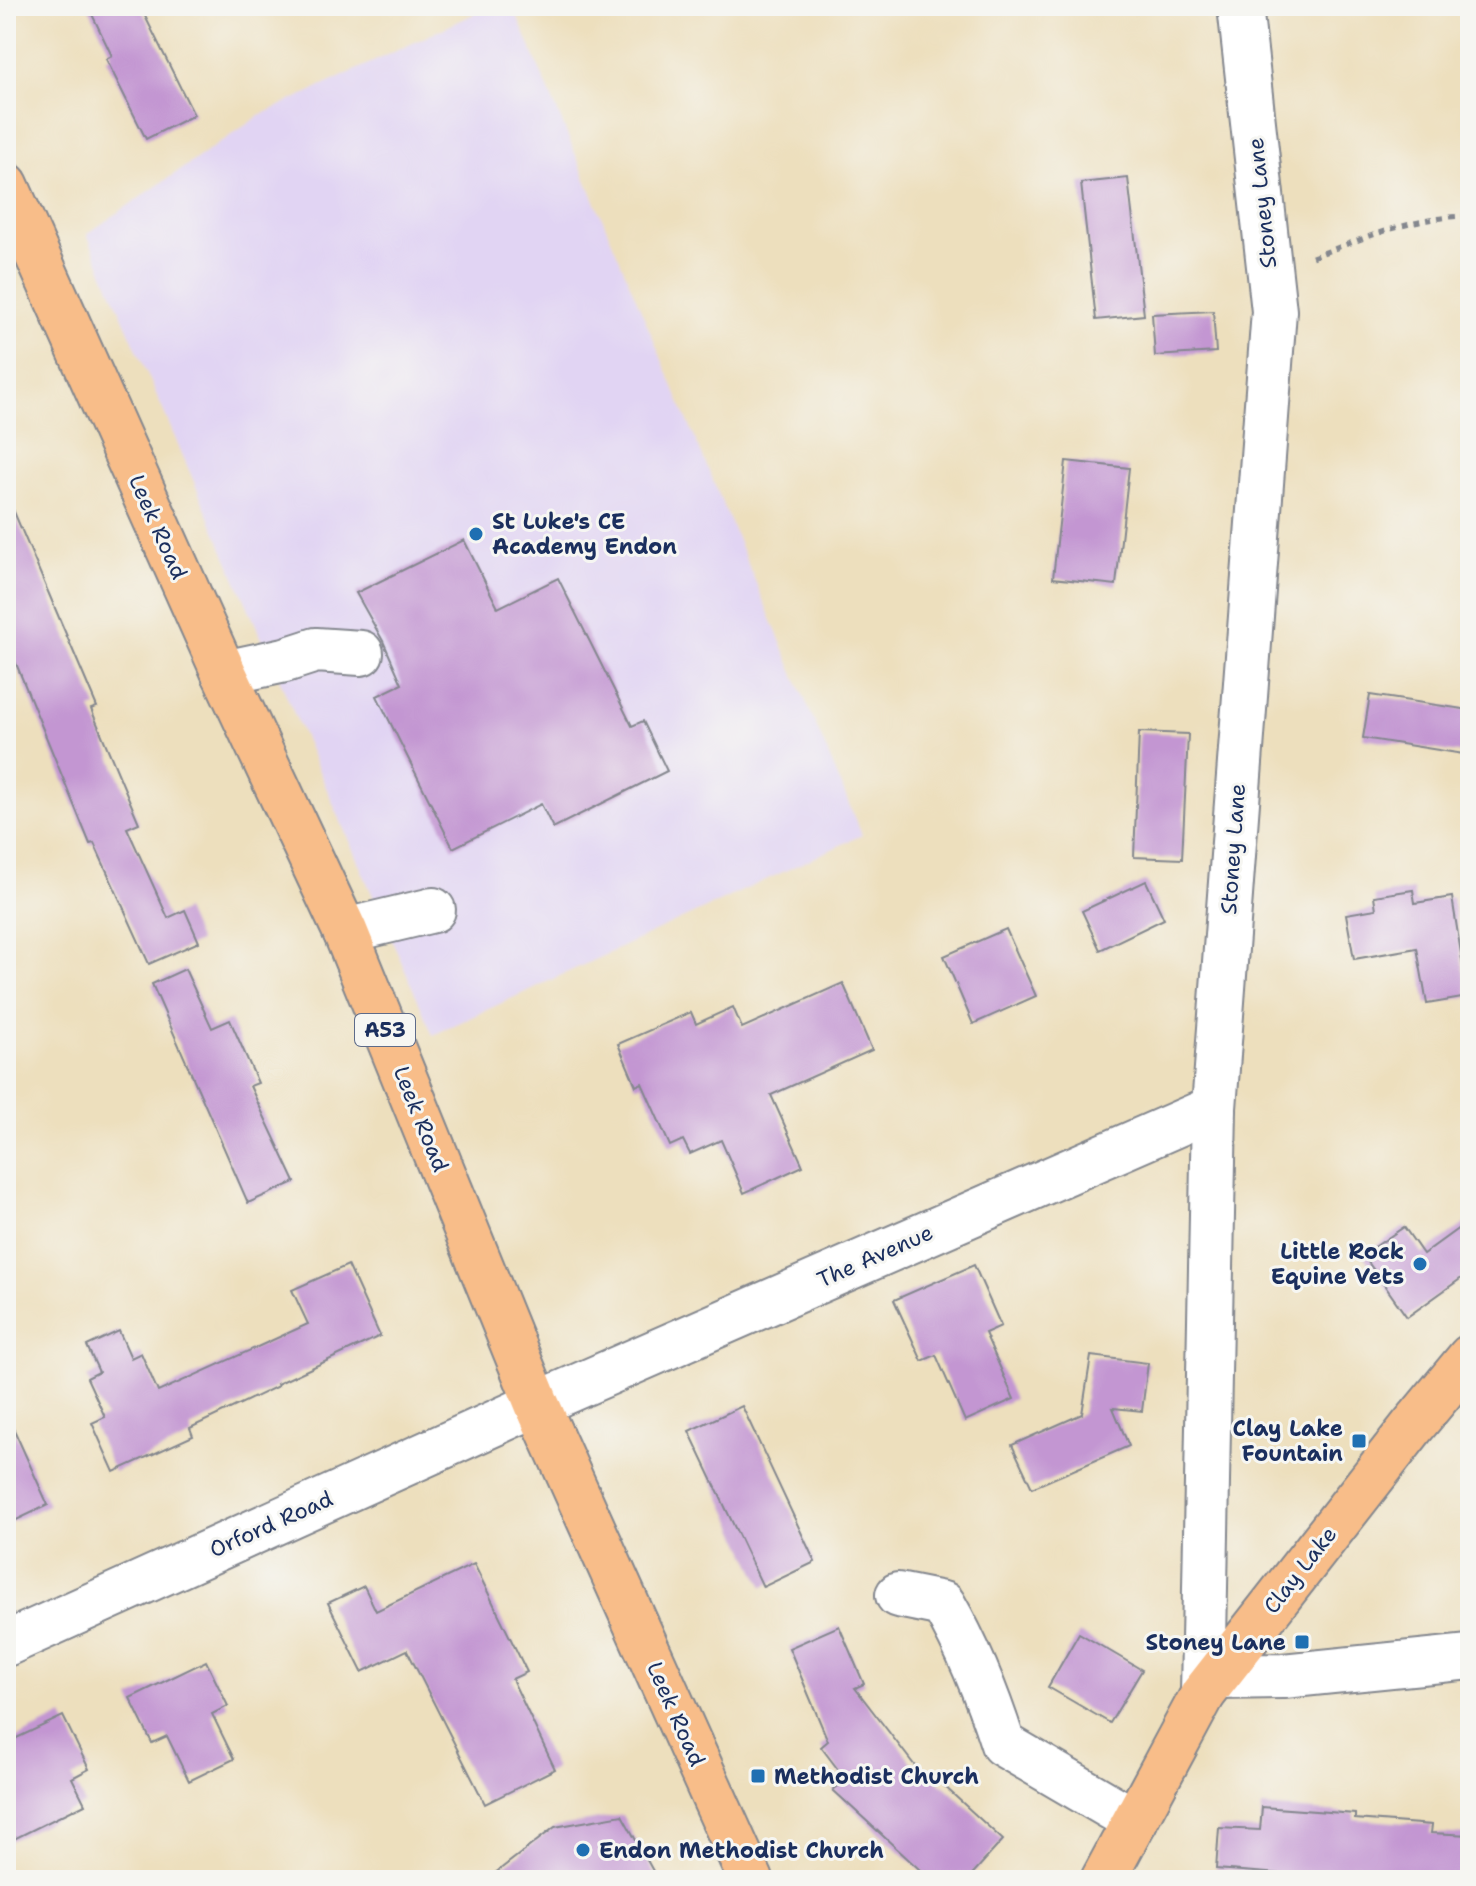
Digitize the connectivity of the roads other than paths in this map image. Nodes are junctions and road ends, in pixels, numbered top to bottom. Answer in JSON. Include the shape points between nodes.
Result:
{"nodes":[{"id":1,"x":1240,"y":6,"type":"edge"},
{"id":2,"x":6,"y":185,"type":"edge"},
{"id":3,"x":361,"y":653,"type":"dead end"},
{"id":4,"x":224,"y":673,"type":"junction"},
{"id":5,"x":433,"y":910,"type":"dead end"},
{"id":6,"x":345,"y":931,"type":"junction"},
{"id":7,"x":1214,"y":1108,"type":"junction"},
{"id":8,"x":1470,"y":1357,"type":"edge"},
{"id":9,"x":537,"y":1404,"type":"junction"},
{"id":10,"x":898,"y":1595,"type":"dead end"},
{"id":11,"x":6,"y":1644,"type":"edge"},
{"id":12,"x":1470,"y":1657,"type":"edge"},
{"id":13,"x":1210,"y":1686,"type":"junction"},
{"id":14,"x":1135,"y":1821,"type":"junction"},
{"id":15,"x":751,"y":1880,"type":"edge"},
{"id":16,"x":1103,"y":1880,"type":"edge"}],
"edges":[{"from":1,"to":7,"type":"street","name":"Stoney Lane","via":[[1274,311]]},
{"from":2,"to":4,"type":"main road","name":"Leek Road","number":"A53"},
{"from":3,"to":4,"type":"street","via":[[316,650]]},
{"from":4,"to":6,"type":"main road","name":"Leek Road","number":"A53"},
{"from":5,"to":6,"type":"street"},
{"from":6,"to":9,"type":"main road","name":"Leek Road","number":"A53"},
{"from":7,"to":9,"type":"street","name":"The Avenue"},
{"from":7,"to":13,"type":"street","name":"Stoney Lane"},
{"from":8,"to":13,"type":"main road","name":"Clay Lake"},
{"from":9,"to":11,"type":"street","name":"Orford Road"},
{"from":9,"to":15,"type":"main road","name":"Leek Road","number":"A53"},
{"from":10,"to":14,"type":"street","via":[[943,1604],[986,1688],[1003,1744]]},
{"from":12,"to":13,"type":"street"},
{"from":13,"to":14,"type":"main road","name":"Clay Lake"},
{"from":14,"to":16,"type":"main road","name":"Clay Lake"}]}
